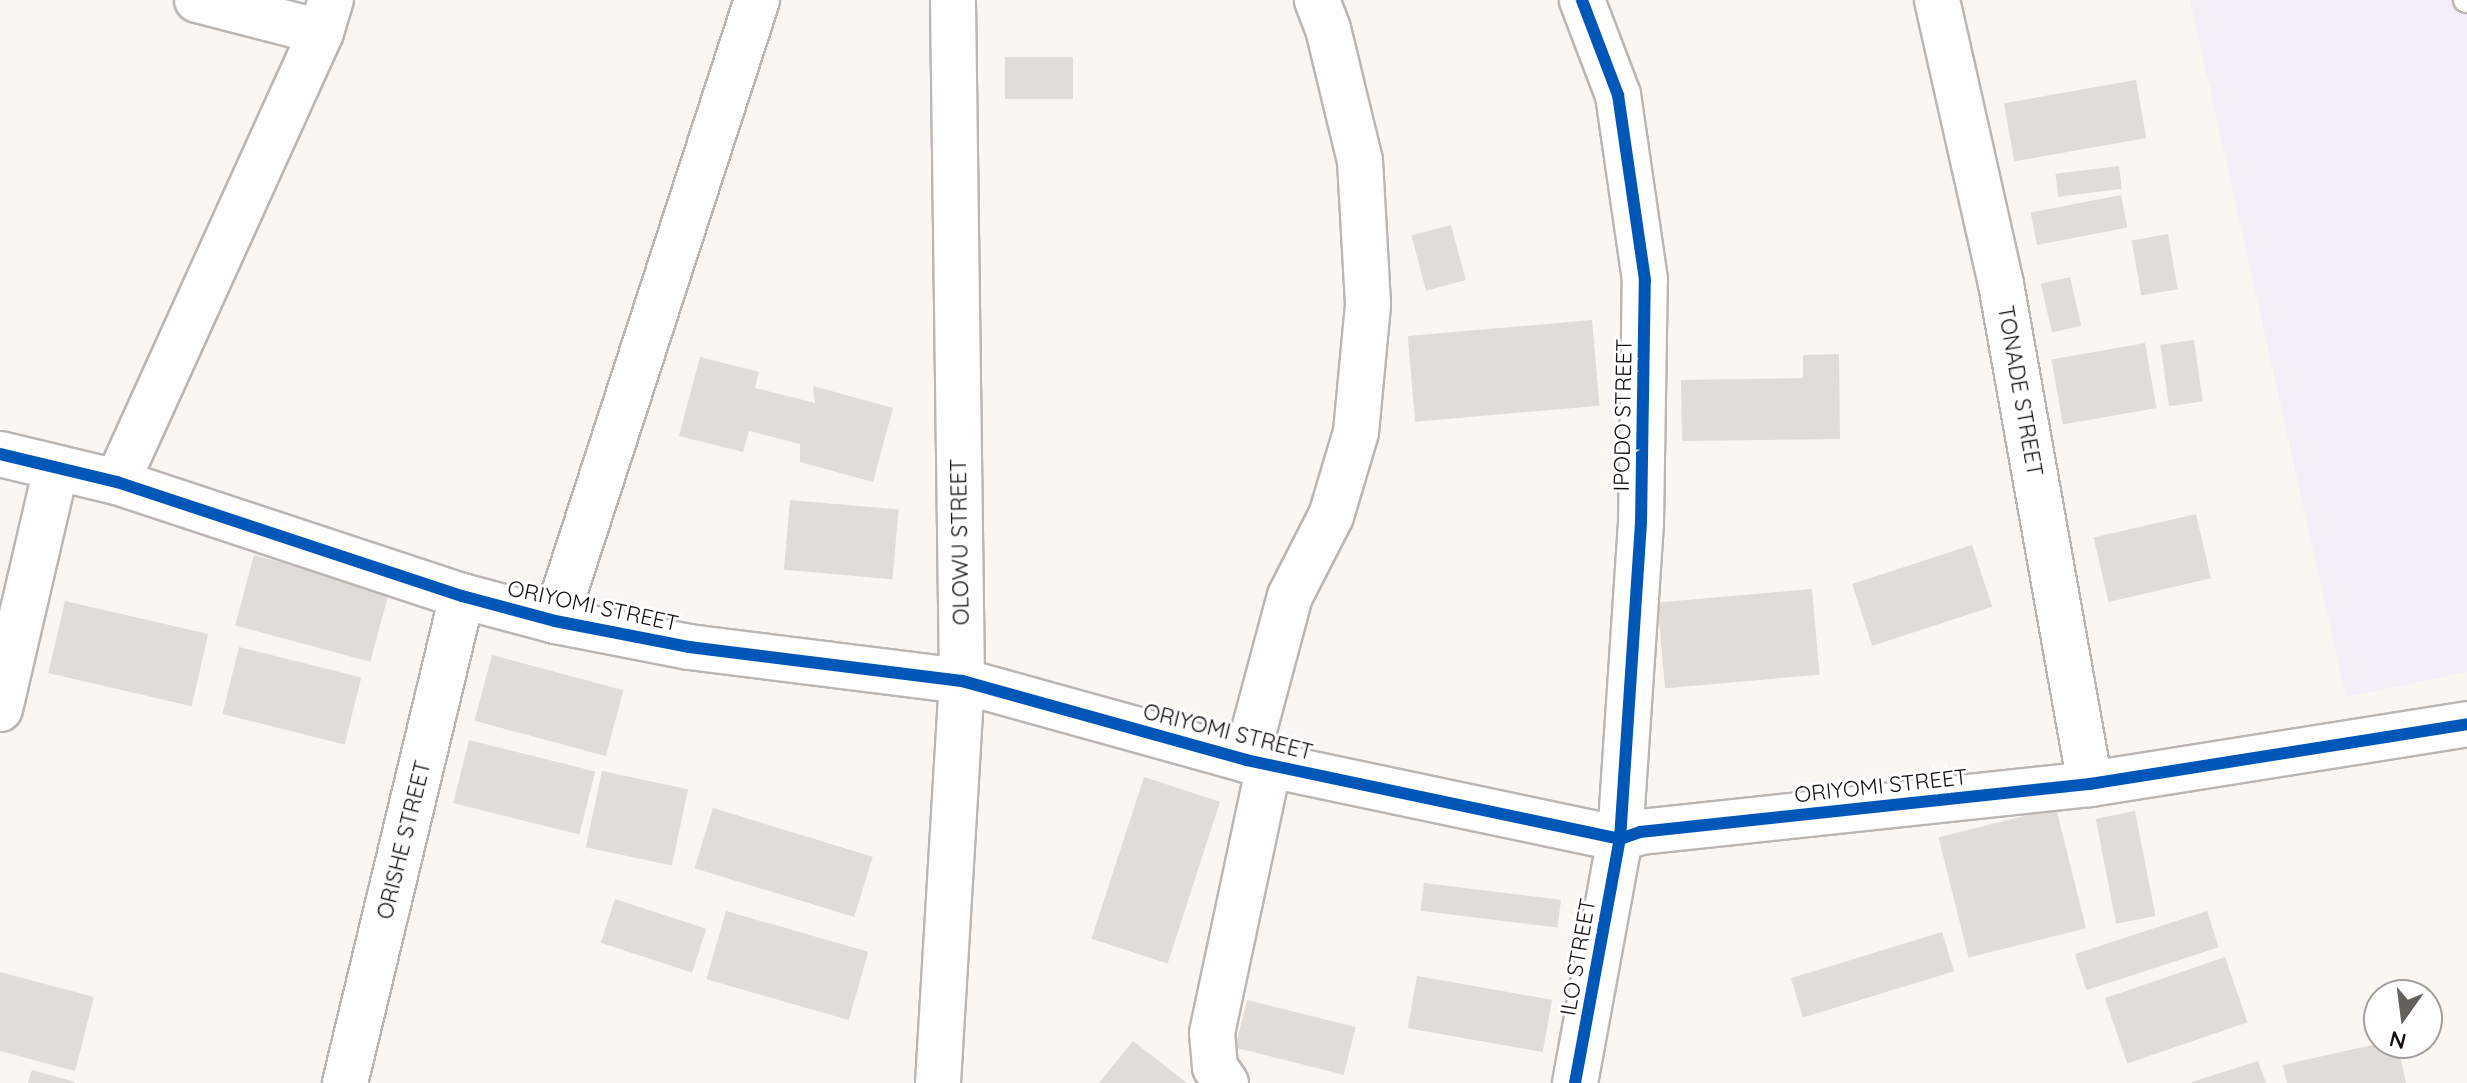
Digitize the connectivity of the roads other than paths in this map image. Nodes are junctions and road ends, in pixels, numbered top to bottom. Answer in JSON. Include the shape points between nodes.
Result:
{"nodes":[{"id":1,"x":197,"y":0,"type":"edge"},
{"id":2,"x":757,"y":0,"type":"edge"},
{"id":3,"x":953,"y":0,"type":"edge"},
{"id":4,"x":1317,"y":0,"type":"edge"},
{"id":5,"x":1582,"y":0,"type":"edge"},
{"id":6,"x":1937,"y":0,"type":"edge"},
{"id":7,"x":326,"y":16,"type":"edge"},
{"id":8,"x":0,"y":454,"type":"edge"},
{"id":9,"x":56,"y":468,"type":"junction"},
{"id":10,"x":117,"y":482,"type":"junction"},
{"id":11,"x":462,"y":596,"type":"junction"},
{"id":12,"x":555,"y":621,"type":"junction"},
{"id":13,"x":962,"y":681,"type":"junction"},
{"id":14,"x":0,"y":709,"type":"edge"},
{"id":15,"x":2467,"y":724,"type":"edge"},
{"id":16,"x":1258,"y":762,"type":"junction"},
{"id":17,"x":2090,"y":784,"type":"junction"},
{"id":18,"x":1620,"y":839,"type":"junction"},
{"id":19,"x":345,"y":1083,"type":"edge"},
{"id":20,"x":938,"y":1083,"type":"edge"},
{"id":21,"x":1226,"y":1083,"type":"edge"},
{"id":22,"x":1575,"y":1083,"type":"edge"}],
"edges":[{"from":1,"to":7,"type":"street"},
{"from":2,"to":12,"type":"street"},
{"from":3,"to":13,"type":"street","name":"OLOWU STREET"},
{"from":4,"to":16,"type":"street","via":[[1360,161],[1367,318],[1356,432],[1331,516],[1290,596]]},
{"from":5,"to":18,"type":"street","name":"IPODO STREET","via":[[1618,95],[1645,280],[1641,523]]},
{"from":6,"to":17,"type":"street","name":"TONADE STREET","via":[[2001,284]]},
{"from":7,"to":10,"type":"street"},
{"from":8,"to":9,"type":"street","name":"ORIYOMI STREET"},
{"from":9,"to":10,"type":"street","name":"ORIYOMI STREET"},
{"from":9,"to":14,"type":"street"},
{"from":10,"to":11,"type":"street","name":"ORIYOMI STREET"},
{"from":11,"to":12,"type":"street","name":"ORIYOMI STREET"},
{"from":11,"to":19,"type":"street","name":"ORISHE STREET"},
{"from":12,"to":13,"type":"street","name":"ORIYOMI STREET","via":[[689,647]]},
{"from":13,"to":16,"type":"street","name":"ORIYOMI STREET"},
{"from":13,"to":20,"type":"street","name":"OLOWU STREET"},
{"from":15,"to":17,"type":"street","name":"ORIYOMI STREET"},
{"from":16,"to":18,"type":"street","name":"ORIYOMI STREET"},
{"from":16,"to":21,"type":"street","via":[[1212,1033],[1215,1067]]},
{"from":17,"to":18,"type":"street","name":"ORIYOMI STREET","via":[[1640,832]]},
{"from":18,"to":22,"type":"street","name":"ILO STREET"}]}
